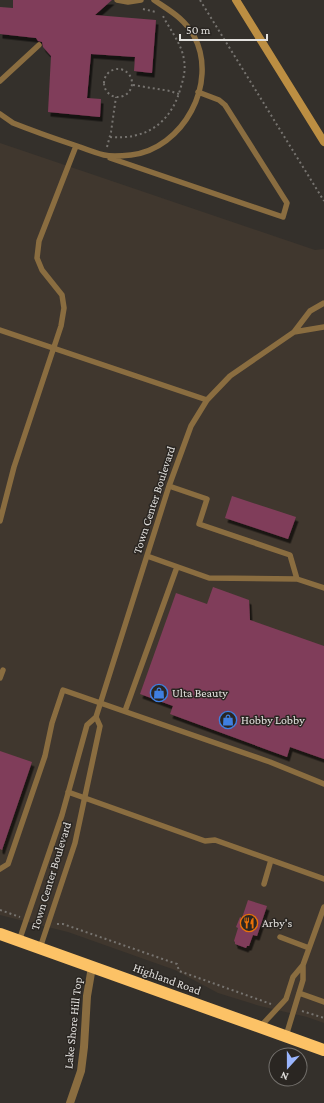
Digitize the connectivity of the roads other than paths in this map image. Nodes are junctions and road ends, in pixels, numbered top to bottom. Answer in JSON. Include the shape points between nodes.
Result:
{"nodes":[{"id":1,"x":116,"y":0,"type":"edge"},
{"id":2,"x":141,"y":0,"type":"edge"},
{"id":3,"x":154,"y":0,"type":"edge"},
{"id":4,"x":236,"y":0,"type":"edge"},
{"id":5,"x":39,"y":45,"type":"dead end"},
{"id":6,"x":0,"y":81,"type":"edge"},
{"id":7,"x":198,"y":92,"type":"junction"},
{"id":8,"x":0,"y":114,"type":"edge"},
{"id":9,"x":324,"y":142,"type":"edge"},
{"id":10,"x":76,"y":146,"type":"junction"},
{"id":11,"x":104,"y":156,"type":"junction"},
{"id":12,"x":324,"y":303,"type":"edge"},
{"id":13,"x":324,"y":326,"type":"edge"},
{"id":14,"x":0,"y":330,"type":"edge"},
{"id":15,"x":294,"y":332,"type":"junction"},
{"id":16,"x":54,"y":348,"type":"junction"},
{"id":17,"x":208,"y":400,"type":"junction"},
{"id":18,"x":169,"y":486,"type":"junction"},
{"id":19,"x":0,"y":521,"type":"edge"},
{"id":20,"x":147,"y":556,"type":"junction"},
{"id":21,"x":177,"y":567,"type":"junction"},
{"id":22,"x":297,"y":579,"type":"junction"},
{"id":23,"x":324,"y":588,"type":"edge"},
{"id":24,"x":3,"y":670,"type":"dead end"},
{"id":25,"x":0,"y":678,"type":"edge"},
{"id":26,"x":100,"y":702,"type":"junction"},
{"id":27,"x":125,"y":711,"type":"junction"},
{"id":28,"x":96,"y":717,"type":"junction"},
{"id":29,"x":324,"y":784,"type":"edge"},
{"id":30,"x":68,"y":792,"type":"junction"},
{"id":31,"x":84,"y":798,"type":"junction"},
{"id":32,"x":272,"y":860,"type":"junction"},
{"id":33,"x":0,"y":869,"type":"edge"},
{"id":34,"x":324,"y":879,"type":"edge"},
{"id":35,"x":264,"y":884,"type":"dead end"},
{"id":36,"x":324,"y":907,"type":"edge"},
{"id":37,"x":0,"y":934,"type":"edge"},
{"id":38,"x":280,"y":937,"type":"dead end"},
{"id":39,"x":19,"y":941,"type":"junction"},
{"id":40,"x":309,"y":948,"type":"junction"},
{"id":41,"x":40,"y":949,"type":"junction"},
{"id":42,"x":303,"y":965,"type":"junction"},
{"id":43,"x":92,"y":967,"type":"junction"},
{"id":44,"x":299,"y":993,"type":"junction"},
{"id":45,"x":324,"y":1002,"type":"edge"},
{"id":46,"x":260,"y":1027,"type":"junction"},
{"id":47,"x":286,"y":1036,"type":"junction"},
{"id":48,"x":324,"y":1050,"type":"edge"},
{"id":49,"x":70,"y":1103,"type":"edge"}],
"edges":[{"from":1,"to":2,"type":"lane"},
{"from":3,"to":7,"type":"lane","via":[[179,16],[195,37],[202,67]]},
{"from":4,"to":9,"type":"street"},
{"from":5,"to":6,"type":"lane"},
{"from":7,"to":11,"type":"lane","via":[[186,120],[164,143],[139,154]]},
{"from":7,"to":11,"type":"lane","via":[[225,104],[287,203],[283,217]]},
{"from":8,"to":10,"type":"lane","via":[[14,123]]},
{"from":10,"to":11,"type":"lane"},
{"from":10,"to":16,"type":"lane","via":[[39,241],[37,258],[42,270],[62,295],[64,308]]},
{"from":12,"to":15,"type":"lane","name":"Town Center Boulevard","via":[[310,311]]},
{"from":13,"to":15,"type":"lane","name":"Town Center Boulevard"},
{"from":14,"to":16,"type":"lane"},
{"from":15,"to":17,"type":"lane","name":"Town Center Boulevard","via":[[230,376]]},
{"from":16,"to":17,"type":"lane"},
{"from":16,"to":19,"type":"lane","via":[[14,467]]},
{"from":17,"to":18,"type":"lane","name":"Town Center Boulevard","via":[[191,426]]},
{"from":18,"to":20,"type":"lane","name":"Town Center Boulevard"},
{"from":18,"to":22,"type":"lane","via":[[207,499],[199,524],[290,555]]},
{"from":20,"to":21,"type":"lane"},
{"from":20,"to":26,"type":"lane","name":"Town Center Boulevard"},
{"from":21,"to":22,"type":"lane","via":[[210,578]]},
{"from":21,"to":27,"type":"lane"},
{"from":22,"to":23,"type":"lane"},
{"from":24,"to":25,"type":"lane"},
{"from":26,"to":27,"type":"lane"},
{"from":26,"to":28,"type":"lane","name":"Town Center Boulevard"},
{"from":26,"to":33,"type":"lane","via":[[63,690],[8,864]]},
{"from":27,"to":29,"type":"lane","via":[[270,762]]},
{"from":28,"to":30,"type":"lane","name":"Town Center Boulevard","via":[[87,725]]},
{"from":28,"to":31,"type":"lane","name":"Town Center Boulevard","via":[[100,726]]},
{"from":30,"to":31,"type":"lane"},
{"from":30,"to":39,"type":"lane","name":"Town Center Boulevard"},
{"from":31,"to":32,"type":"lane","via":[[205,841],[215,840]]},
{"from":31,"to":41,"type":"lane","name":"Town Center Boulevard","via":[[75,843]]},
{"from":32,"to":34,"type":"lane"},
{"from":32,"to":35,"type":"lane"},
{"from":36,"to":40,"type":"lane"},
{"from":37,"to":39,"type":"highway","name":"Highland Road"},
{"from":38,"to":40,"type":"lane"},
{"from":39,"to":41,"type":"highway","name":"Highland Road"},
{"from":40,"to":42,"type":"lane"},
{"from":41,"to":43,"type":"highway","name":"Highland Road"},
{"from":42,"to":44,"type":"lane","via":[[303,980]]},
{"from":42,"to":46,"type":"lane","via":[[293,977],[286,999]]},
{"from":43,"to":46,"type":"highway","name":"Highland Road"},
{"from":43,"to":49,"type":"street","name":"Lake Shore Hill Top","via":[[81,1071]]},
{"from":44,"to":45,"type":"lane"},
{"from":44,"to":47,"type":"lane"},
{"from":46,"to":47,"type":"highway","name":"Highland Road"},
{"from":47,"to":48,"type":"highway","name":"Highland Road"}]}
